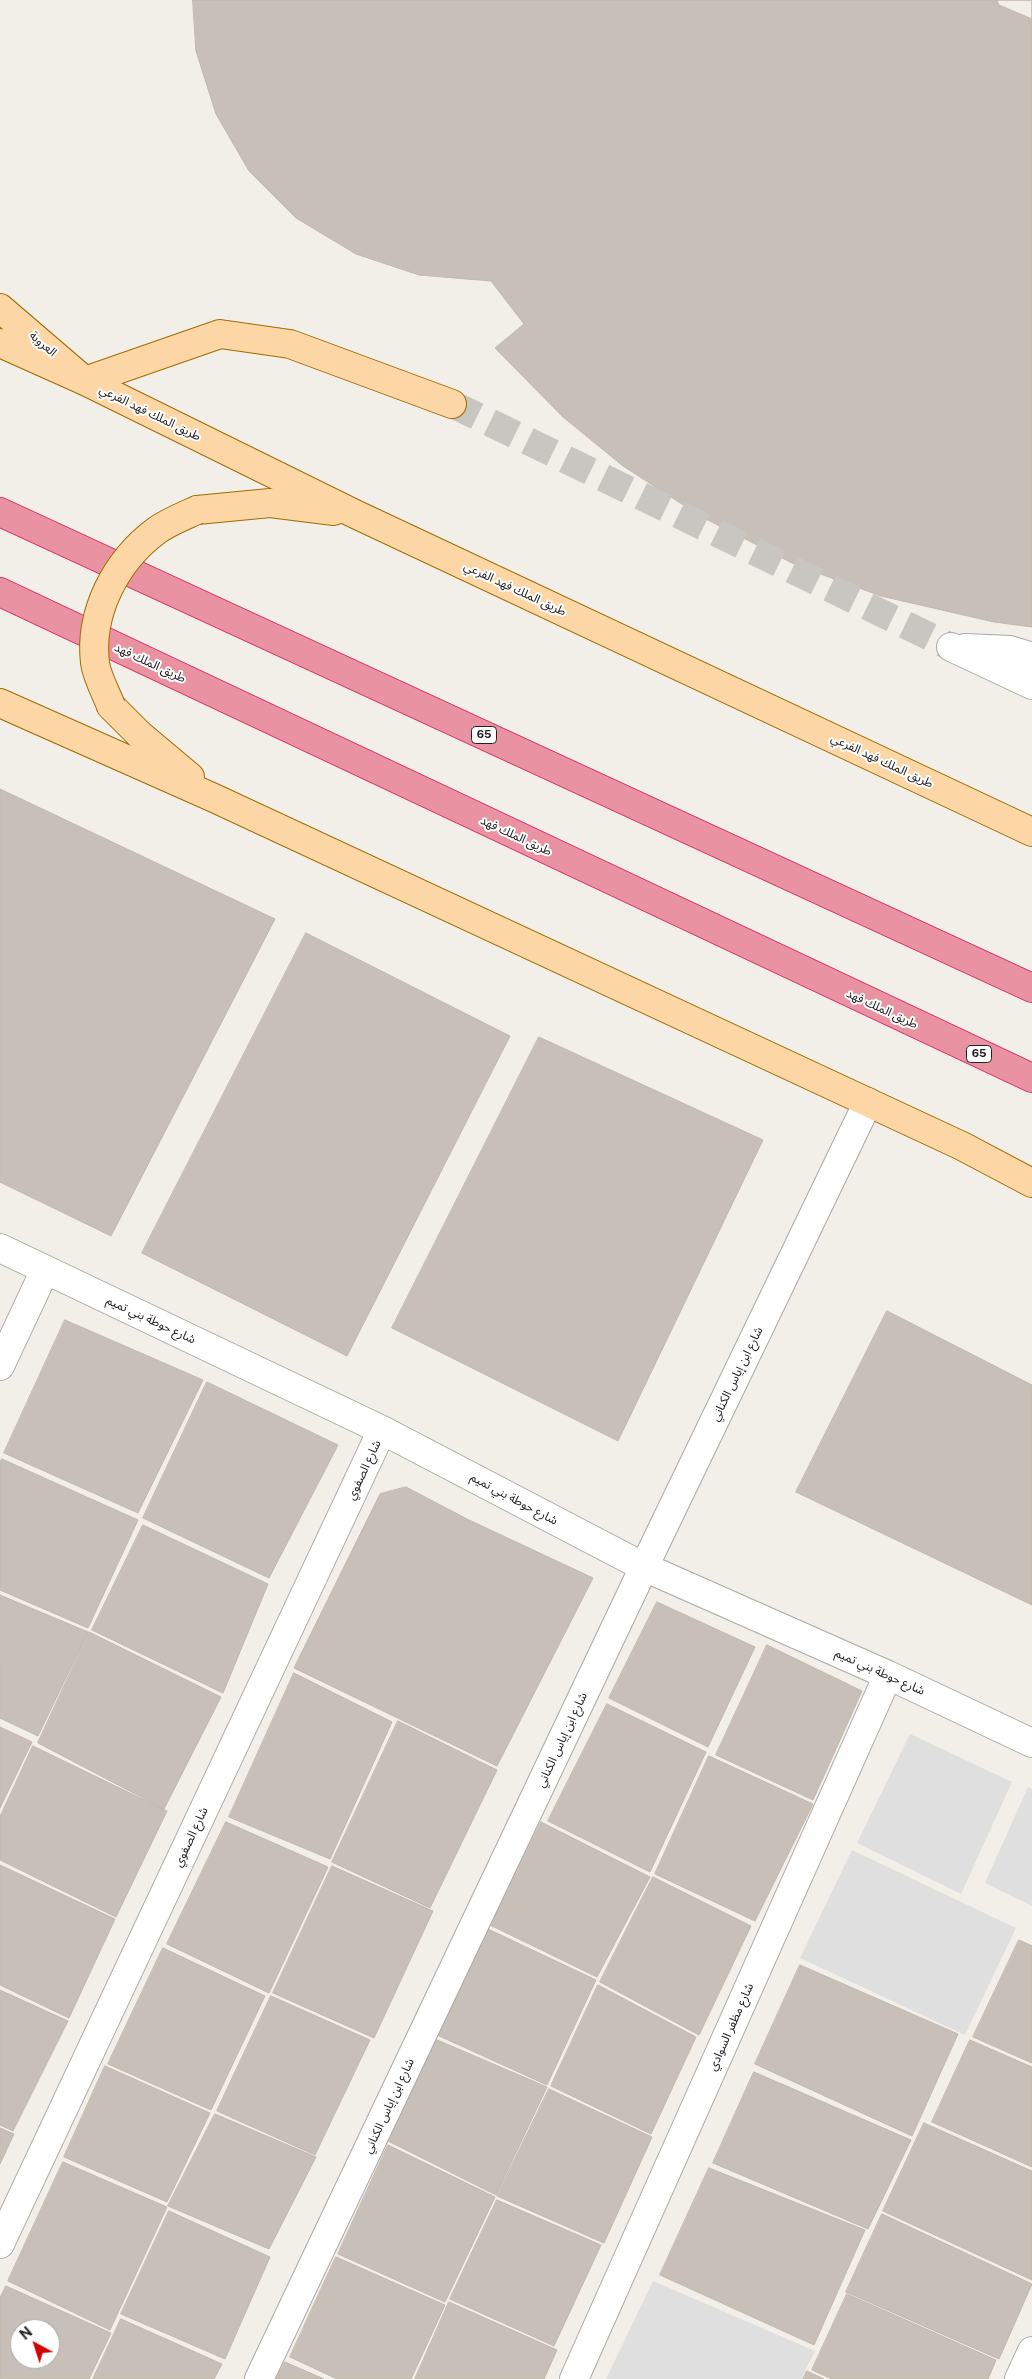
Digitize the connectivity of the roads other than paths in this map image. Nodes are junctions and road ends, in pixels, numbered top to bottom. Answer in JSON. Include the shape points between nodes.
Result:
{"nodes":[{"id":1,"x":0,"y":308,"type":"edge"},
{"id":2,"x":0,"y":343,"type":"edge"},
{"id":3,"x":85,"y":381,"type":"junction"},
{"id":4,"x":452,"y":404,"type":"tunnel mouth"},
{"id":5,"x":0,"y":512,"type":"edge"},
{"id":6,"x":355,"y":514,"type":"junction"},
{"id":7,"x":0,"y":592,"type":"edge"},
{"id":8,"x":1032,"y":657,"type":"edge"},
{"id":9,"x":1032,"y":685,"type":"edge"},
{"id":10,"x":0,"y":703,"type":"edge"},
{"id":11,"x":214,"y":798,"type":"junction"},
{"id":12,"x":1032,"y":832,"type":"edge"},
{"id":13,"x":1032,"y":988,"type":"edge"},
{"id":14,"x":1032,"y":1078,"type":"edge"},
{"id":15,"x":868,"y":1102,"type":"junction"},
{"id":16,"x":1032,"y":1182,"type":"edge"},
{"id":17,"x":0,"y":1248,"type":"edge"},
{"id":18,"x":45,"y":1270,"type":"junction"},
{"id":19,"x":0,"y":1366,"type":"edge"},
{"id":20,"x":382,"y":1430,"type":"junction"},
{"id":21,"x":644,"y":1568,"type":"junction"},
{"id":22,"x":888,"y":1675,"type":"junction"},
{"id":23,"x":1032,"y":1743,"type":"edge"},
{"id":24,"x":0,"y":2244,"type":"edge"},
{"id":25,"x":1032,"y":2351,"type":"edge"},
{"id":26,"x":259,"y":2379,"type":"edge"},
{"id":27,"x":574,"y":2379,"type":"edge"},
{"id":28,"x":1019,"y":2379,"type":"edge"}],
"edges":[{"from":1,"to":3,"type":"main road","name":"العروبة"},
{"from":2,"to":3,"type":"main road","name":"طريق الملك فهد الفرعي"},
{"from":3,"to":4,"type":"main road","via":[[220,334],[290,344]]},
{"from":3,"to":6,"type":"main road","name":"طريق الملك فهد الفرعي"},
{"from":5,"to":13,"type":"highway","number":"65"},
{"from":6,"to":11,"type":"main road","bridge":true,"via":[[270,503],[197,510],[157,530],[126,559],[105,593],[97,625],[95,664],[111,706]]},
{"from":6,"to":12,"type":"main road","name":"طريق الملك فهد الفرعي"},
{"from":7,"to":14,"type":"highway","name":"طريق الملك فهد","number":"65"},
{"from":8,"to":9,"type":"street","via":[[1010,650],[951,647]]},
{"from":10,"to":11,"type":"main road"},
{"from":11,"to":15,"type":"main road"},
{"from":15,"to":16,"type":"main road"},
{"from":15,"to":21,"type":"street","name":"شارع ابن إياس الكناني"},
{"from":17,"to":18,"type":"street","name":"شارع حوطة بني تميم"},
{"from":18,"to":19,"type":"street"},
{"from":18,"to":20,"type":"street","name":"شارع حوطة بني تميم"},
{"from":20,"to":21,"type":"street","name":"شارع حوطة بني تميم"},
{"from":20,"to":24,"type":"street","name":"شارع الصفوي"},
{"from":21,"to":22,"type":"street","name":"شارع حوطة بني تميم"},
{"from":21,"to":26,"type":"street","name":"شارع ابن إياس الكناني"},
{"from":22,"to":23,"type":"street","name":"شارع حوطة بني تميم"},
{"from":22,"to":27,"type":"street","name":"شارع مظفر السوادي"},
{"from":25,"to":28,"type":"street"}]}
